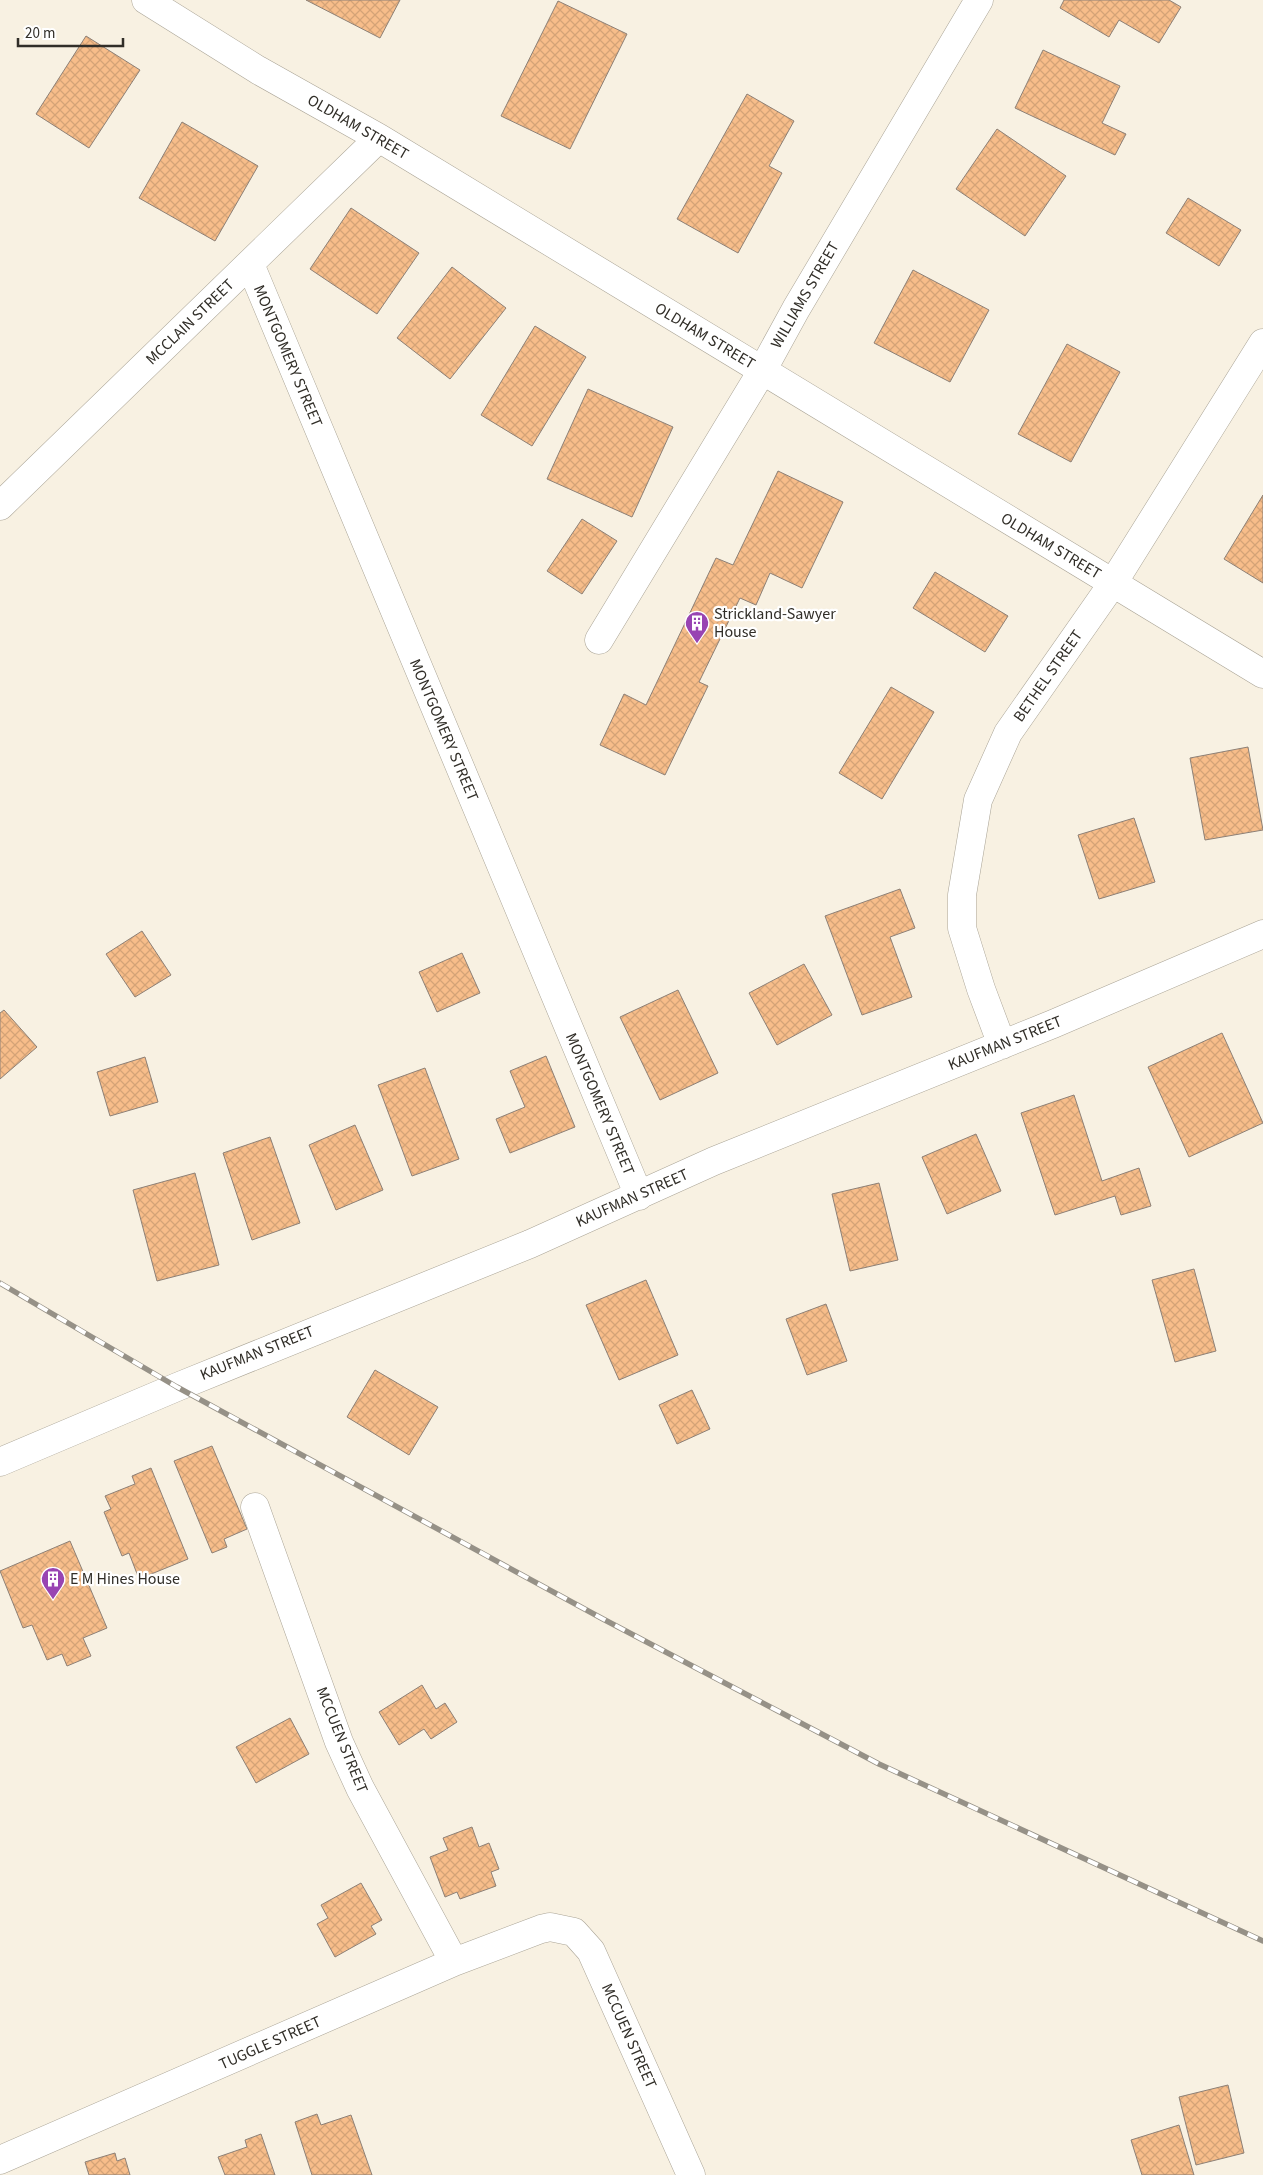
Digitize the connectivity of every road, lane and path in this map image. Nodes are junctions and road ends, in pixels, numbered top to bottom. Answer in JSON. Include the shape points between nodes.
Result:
{"nodes":[{"id":1,"x":146,"y":0,"type":"edge"},
{"id":2,"x":978,"y":0,"type":"edge"},
{"id":3,"x":379,"y":138,"type":"junction"},
{"id":4,"x":250,"y":264,"type":"junction"},
{"id":5,"x":1263,"y":343,"type":"edge"},
{"id":6,"x":762,"y":371,"type":"junction"},
{"id":7,"x":0,"y":506,"type":"edge"},
{"id":8,"x":1113,"y":583,"type":"junction"},
{"id":9,"x":599,"y":640,"type":"dead end"},
{"id":10,"x":1263,"y":674,"type":"edge"},
{"id":11,"x":1263,"y":934,"type":"edge"},
{"id":12,"x":1002,"y":1045,"type":"junction"},
{"id":13,"x":639,"y":1196,"type":"junction"},
{"id":14,"x":0,"y":1462,"type":"edge"},
{"id":15,"x":255,"y":1506,"type":"dead end"},
{"id":16,"x":541,"y":1929,"type":"joint"},
{"id":17,"x":454,"y":1962,"type":"junction"},
{"id":18,"x":0,"y":2160,"type":"edge"},
{"id":19,"x":690,"y":2175,"type":"edge"}],
"edges":[{"from":1,"to":3,"type":"street","name":"OLDHAM STREET","via":[[258,70]]},
{"from":2,"to":6,"type":"street","name":"WILLIAMS STREET"},
{"from":3,"to":4,"type":"street","name":"MCCLAIN STREET"},
{"from":3,"to":6,"type":"street","name":"OLDHAM STREET"},
{"from":4,"to":7,"type":"street","name":"MCCLAIN STREET"},
{"from":4,"to":13,"type":"street","name":"MONTGOMERY STREET"},
{"from":5,"to":8,"type":"street","name":"BETHEL STREET"},
{"from":6,"to":8,"type":"street","name":"OLDHAM STREET"},
{"from":6,"to":9,"type":"street","name":"WILLIAMS STREET"},
{"from":8,"to":10,"type":"street","name":"OLDHAM STREET"},
{"from":8,"to":12,"type":"street","name":"BETHEL STREET","via":[[1008,733],[978,800],[962,895],[962,928]]},
{"from":11,"to":12,"type":"street","name":"KAUFMAN STREET"},
{"from":12,"to":13,"type":"street","name":"KAUFMAN STREET","via":[[723,1157]]},
{"from":13,"to":14,"type":"street","name":"KAUFMAN STREET"},
{"from":15,"to":17,"type":"street","name":"MCCUEN STREET","via":[[339,1742],[360,1788]]},
{"from":16,"to":17,"type":"street","name":"TUGGLE STREET"},
{"from":16,"to":19,"type":"street","name":"MCCUEN STREET","via":[[550,1927],[574,1932],[591,1951]]},
{"from":17,"to":18,"type":"street","name":"TUGGLE STREET"}]}
